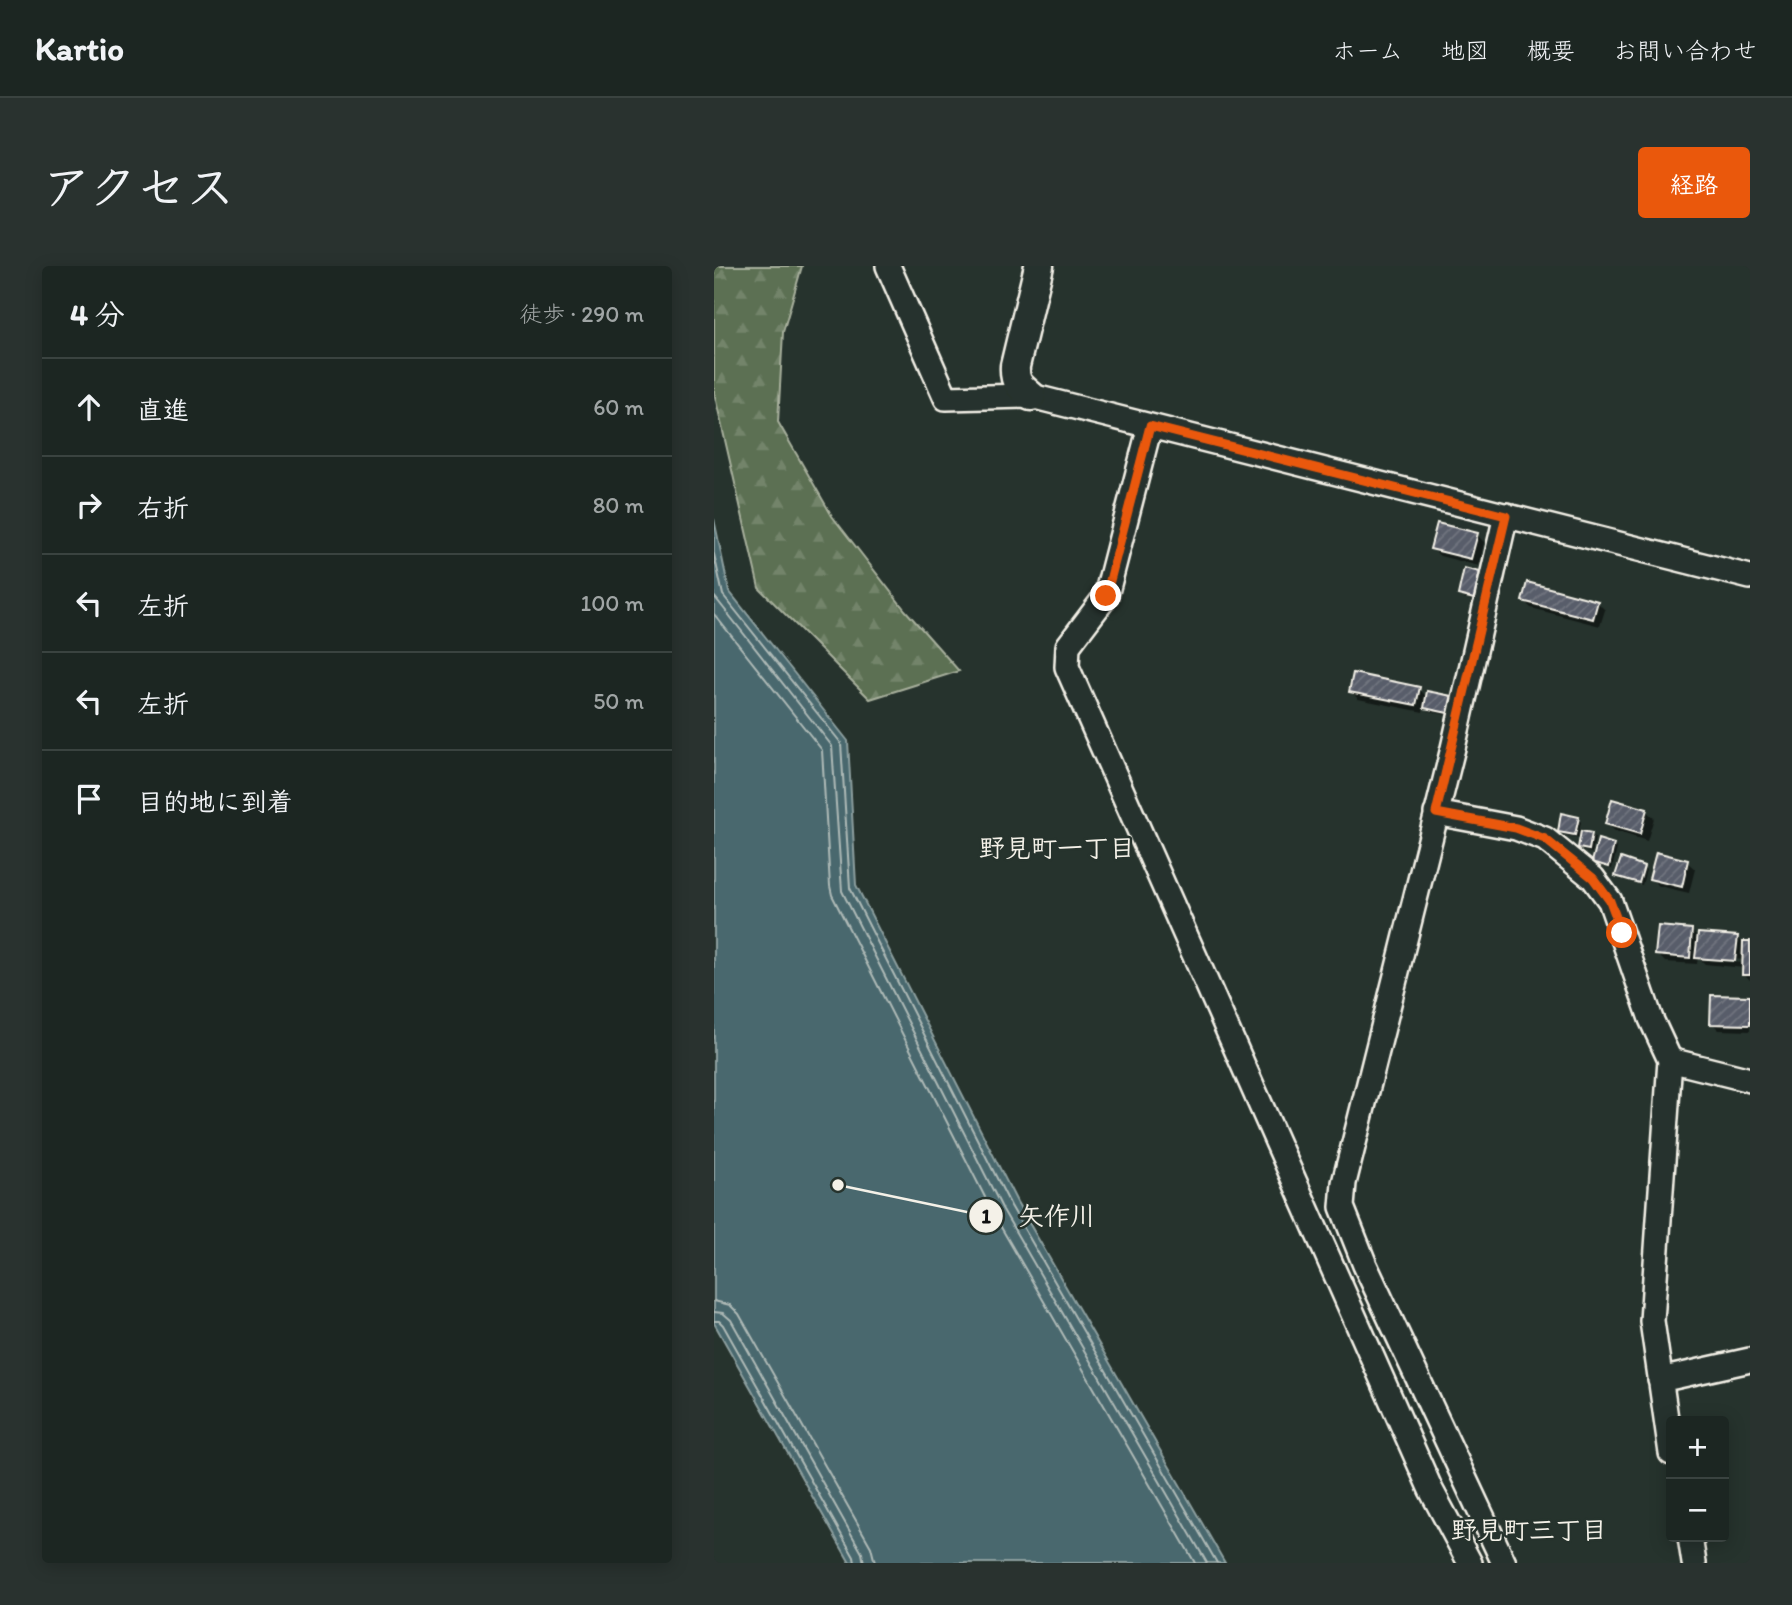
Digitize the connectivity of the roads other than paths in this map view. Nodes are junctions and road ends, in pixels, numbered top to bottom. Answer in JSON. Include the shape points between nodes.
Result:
{"nodes":[{"id":1,"x":888,"y":266,"type":"edge"},
{"id":2,"x":1039,"y":266,"type":"edge"},
{"id":3,"x":1031,"y":396,"type":"junction"},
{"id":4,"x":1150,"y":426,"type":"junction"},
{"id":5,"x":1506,"y":516,"type":"junction"},
{"id":6,"x":1750,"y":577,"type":"edge"},
{"id":7,"x":1436,"y":813,"type":"junction"},
{"id":8,"x":1670,"y":1060,"type":"junction"},
{"id":9,"x":1750,"y":1080,"type":"edge"},
{"id":10,"x":1750,"y":1360,"type":"edge"},
{"id":11,"x":1660,"y":1380,"type":"junction"},
{"id":12,"x":1666,"y":1420,"type":"edge"},
{"id":13,"x":1691,"y":1542,"type":"edge"},
{"id":14,"x":1469,"y":1563,"type":"edge"},
{"id":15,"x":1504,"y":1563,"type":"edge"},
{"id":16,"x":1694,"y":1563,"type":"edge"}],
"edges":[{"from":1,"to":3,"type":"street","via":[[946,398]]},
{"from":2,"to":3,"type":"street","via":[[1014,378]]},
{"from":3,"to":4,"type":"street"},
{"from":4,"to":5,"type":"street"},
{"from":4,"to":14,"type":"street","via":[[1106,596],[1068,646],[1067,667],[1431,1490]]},
{"from":5,"to":6,"type":"street"},
{"from":5,"to":7,"type":"street"},
{"from":7,"to":8,"type":"street","via":[[1516,828],[1545,839],[1593,878],[1610,901]]},
{"from":7,"to":15,"type":"street","via":[[1344,1183],[1342,1208]]},
{"from":8,"to":9,"type":"street"},
{"from":8,"to":11,"type":"street","via":[[1652,1321]]},
{"from":10,"to":11,"type":"street"},
{"from":11,"to":12,"type":"street"},
{"from":13,"to":16,"type":"street"}]}
